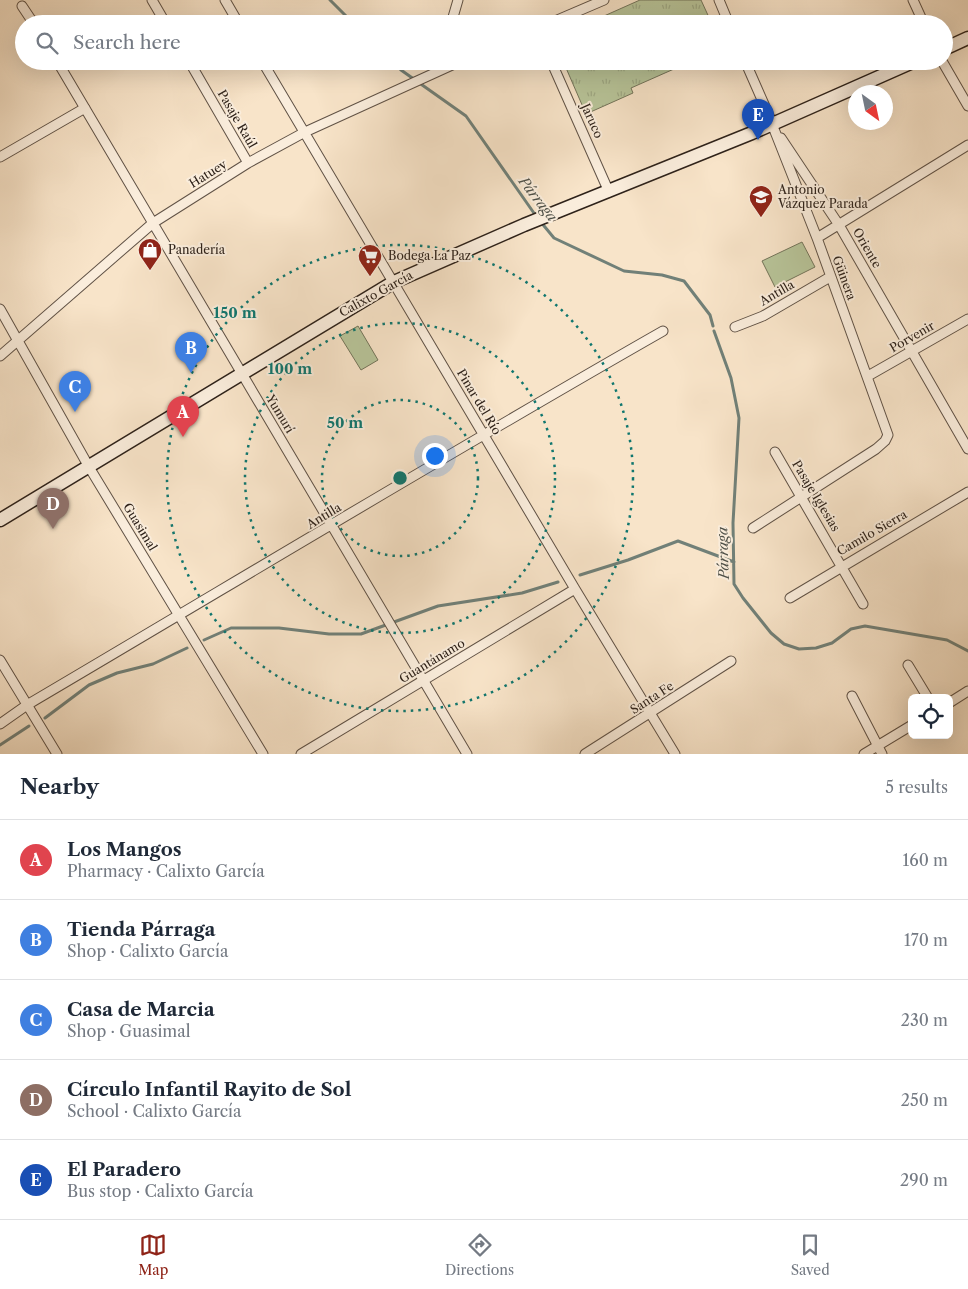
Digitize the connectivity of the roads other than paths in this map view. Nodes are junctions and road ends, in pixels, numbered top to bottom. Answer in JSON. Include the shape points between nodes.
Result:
{"nodes":[{"id":1,"x":152,"y":0,"type":"edge"},
{"id":2,"x":225,"y":0,"type":"edge"},
{"id":3,"x":458,"y":0,"type":"edge"},
{"id":4,"x":604,"y":0,"type":"edge"},
{"id":5,"x":719,"y":0,"type":"edge"},
{"id":6,"x":913,"y":0,"type":"edge"},
{"id":7,"x":22,"y":6,"type":"dead end"},
{"id":8,"x":28,"y":15,"type":"edge"},
{"id":9,"x":161,"y":15,"type":"edge"},
{"id":10,"x":234,"y":15,"type":"edge"},
{"id":11,"x":454,"y":15,"type":"edge"},
{"id":12,"x":569,"y":15,"type":"edge"},
{"id":13,"x":725,"y":15,"type":"edge"},
{"id":14,"x":920,"y":15,"type":"edge"},
{"id":15,"x":968,"y":38,"type":"edge"},
{"id":16,"x":953,"y":45,"type":"edge"},
{"id":17,"x":62,"y":70,"type":"edge"},
{"id":18,"x":194,"y":70,"type":"edge"},
{"id":19,"x":267,"y":70,"type":"edge"},
{"id":20,"x":435,"y":70,"type":"edge"},
{"id":21,"x":441,"y":70,"type":"edge"},
{"id":22,"x":555,"y":70,"type":"edge"},
{"id":23,"x":749,"y":70,"type":"edge"},
{"id":24,"x":895,"y":70,"type":"edge"},
{"id":25,"x":947,"y":70,"type":"edge"},
{"id":26,"x":432,"y":74,"type":"junction"},
{"id":27,"x":968,"y":106,"type":"edge"},
{"id":28,"x":85,"y":108,"type":"junction"},
{"id":29,"x":772,"y":124,"type":"junction"},
{"id":30,"x":305,"y":132,"type":"junction"},
{"id":31,"x":968,"y":145,"type":"edge"},
{"id":32,"x":0,"y":157,"type":"edge"},
{"id":33,"x":248,"y":163,"type":"junction"},
{"id":34,"x":609,"y":192,"type":"junction"},
{"id":35,"x":153,"y":223,"type":"junction"},
{"id":36,"x":839,"y":225,"type":"junction"},
{"id":37,"x":817,"y":238,"type":"junction"},
{"id":38,"x":830,"y":277,"type":"junction"},
{"id":39,"x":394,"y":282,"type":"junction"},
{"id":40,"x":0,"y":309,"type":"edge"},
{"id":41,"x":968,"y":318,"type":"edge"},
{"id":42,"x":735,"y":327,"type":"dead end"},
{"id":43,"x":663,"y":331,"type":"dead end"},
{"id":44,"x":17,"y":341,"type":"junction"},
{"id":45,"x":912,"y":351,"type":"junction"},
{"id":46,"x":0,"y":356,"type":"edge"},
{"id":47,"x":241,"y":374,"type":"junction"},
{"id":48,"x":868,"y":376,"type":"junction"},
{"id":49,"x":483,"y":434,"type":"junction"},
{"id":50,"x":968,"y":448,"type":"edge"},
{"id":51,"x":775,"y":452,"type":"dead end"},
{"id":52,"x":89,"y":467,"type":"junction"},
{"id":53,"x":968,"y":492,"type":"edge"},
{"id":54,"x":801,"y":495,"type":"junction"},
{"id":55,"x":0,"y":520,"type":"edge"},
{"id":56,"x":333,"y":525,"type":"junction"},
{"id":57,"x":753,"y":528,"type":"dead end"},
{"id":58,"x":842,"y":565,"type":"junction"},
{"id":59,"x":575,"y":589,"type":"junction"},
{"id":60,"x":790,"y":598,"type":"dead end"},
{"id":61,"x":863,"y":604,"type":"dead end"},
{"id":62,"x":179,"y":615,"type":"junction"},
{"id":63,"x":0,"y":660,"type":"edge"},
{"id":64,"x":731,"y":662,"type":"dead end"},
{"id":65,"x":908,"y":665,"type":"dead end"},
{"id":66,"x":423,"y":681,"type":"junction"},
{"id":67,"x":968,"y":691,"type":"edge"},
{"id":68,"x":926,"y":694,"type":"edge"},
{"id":69,"x":852,"y":696,"type":"dead end"},
{"id":70,"x":953,"y":700,"type":"edge"},
{"id":71,"x":27,"y":705,"type":"junction"},
{"id":72,"x":652,"y":714,"type":"junction"},
{"id":73,"x":0,"y":724,"type":"edge"},
{"id":74,"x":908,"y":728,"type":"edge"},
{"id":75,"x":880,"y":750,"type":"edge"},
{"id":76,"x":57,"y":754,"type":"edge"},
{"id":77,"x":263,"y":754,"type":"edge"},
{"id":78,"x":301,"y":754,"type":"edge"},
{"id":79,"x":467,"y":754,"type":"edge"},
{"id":80,"x":585,"y":754,"type":"edge"},
{"id":81,"x":675,"y":754,"type":"edge"},
{"id":82,"x":864,"y":754,"type":"edge"}],
"edges":[{"from":1,"to":9,"type":"street"},
{"from":2,"to":10,"type":"street"},
{"from":3,"to":11,"type":"street"},
{"from":4,"to":12,"type":"street"},
{"from":5,"to":13,"type":"street"},
{"from":6,"to":14,"type":"street"},
{"from":7,"to":8,"type":"street"},
{"from":15,"to":16,"type":"main road"},
{"from":17,"to":28,"type":"street","name":"Yumurí"},
{"from":18,"to":33,"type":"street","name":"Pasaje Raúl"},
{"from":19,"to":30,"type":"street","name":"Pinar del Río"},
{"from":20,"to":26,"type":"street"},
{"from":21,"to":26,"type":"street","name":"Hatuey"},
{"from":22,"to":34,"type":"street","name":"Jaruco"},
{"from":23,"to":29,"type":"street","name":"Oriente"},
{"from":24,"to":29,"type":"main road","name":"Calixto García"},
{"from":25,"to":27,"type":"street"},
{"from":26,"to":30,"type":"street","name":"Hatuey"},
{"from":28,"to":32,"type":"street"},
{"from":28,"to":35,"type":"street","name":"Yumurí"},
{"from":29,"to":34,"type":"main road","name":"Calixto García"},
{"from":29,"to":36,"type":"street","name":"Oriente"},
{"from":29,"to":37,"type":"street","name":"Güinera"},
{"from":30,"to":33,"type":"street","name":"Hatuey"},
{"from":30,"to":39,"type":"street","name":"Pinar del Río"},
{"from":31,"to":36,"type":"street"},
{"from":33,"to":35,"type":"street","name":"Hatuey"},
{"from":34,"to":39,"type":"main road","name":"Calixto García"},
{"from":35,"to":44,"type":"street","name":"Hatuey"},
{"from":35,"to":47,"type":"street","name":"Yumurí"},
{"from":36,"to":37,"type":"street"},
{"from":36,"to":45,"type":"street","name":"Oriente"},
{"from":37,"to":38,"type":"street","name":"Güinera"},
{"from":38,"to":42,"type":"street","name":"Antilla","via":[[763,316]]},
{"from":38,"to":48,"type":"street","name":"Güinera"},
{"from":39,"to":47,"type":"main road","name":"Calixto García"},
{"from":39,"to":49,"type":"street","name":"Pinar del Río"},
{"from":40,"to":44,"type":"street","name":"Guasimal"},
{"from":41,"to":45,"type":"street","name":"Porvenir"},
{"from":43,"to":49,"type":"street","name":"Antilla"},
{"from":44,"to":46,"type":"street","name":"Hatuey"},
{"from":44,"to":52,"type":"street","name":"Guasimal"},
{"from":45,"to":48,"type":"street","name":"Porvenir"},
{"from":45,"to":50,"type":"street","name":"Oriente"},
{"from":47,"to":52,"type":"main road","name":"Calixto García"},
{"from":47,"to":56,"type":"street","name":"Yumurí"},
{"from":48,"to":54,"type":"street","name":"Güinera","via":[[886,427],[886,441]]},
{"from":49,"to":56,"type":"street","name":"Antilla"},
{"from":49,"to":59,"type":"street","name":"Pinar del Río"},
{"from":51,"to":54,"type":"street","name":"Pasaje Iglesias"},
{"from":52,"to":55,"type":"main road","name":"Calixto García"},
{"from":52,"to":62,"type":"street","name":"Guasimal"},
{"from":53,"to":58,"type":"street","name":"Camilo Sierra"},
{"from":54,"to":57,"type":"street"},
{"from":54,"to":58,"type":"street","name":"Pasaje Iglesias"},
{"from":56,"to":62,"type":"street","name":"Antilla"},
{"from":56,"to":66,"type":"street","name":"Yumurí"},
{"from":58,"to":60,"type":"street","name":"Camilo Sierra"},
{"from":58,"to":61,"type":"street","name":"Pasaje Iglesias"},
{"from":59,"to":66,"type":"street","name":"Guantánamo"},
{"from":59,"to":72,"type":"street","name":"Pinar del Río"},
{"from":62,"to":71,"type":"street","name":"Antilla"},
{"from":62,"to":77,"type":"street","name":"Guasimal"},
{"from":63,"to":71,"type":"street"},
{"from":64,"to":72,"type":"street","name":"Santa Fe"},
{"from":65,"to":68,"type":"street"},
{"from":66,"to":78,"type":"street","name":"Guantánamo"},
{"from":66,"to":79,"type":"street","name":"Yumurí"},
{"from":67,"to":70,"type":"street"},
{"from":69,"to":75,"type":"street"},
{"from":71,"to":73,"type":"street","name":"Antilla"},
{"from":71,"to":76,"type":"street"},
{"from":72,"to":80,"type":"street","name":"Santa Fe"},
{"from":72,"to":81,"type":"street","name":"Pinar del Río"},
{"from":74,"to":75,"type":"street"},
{"from":75,"to":82,"type":"street"}]}
